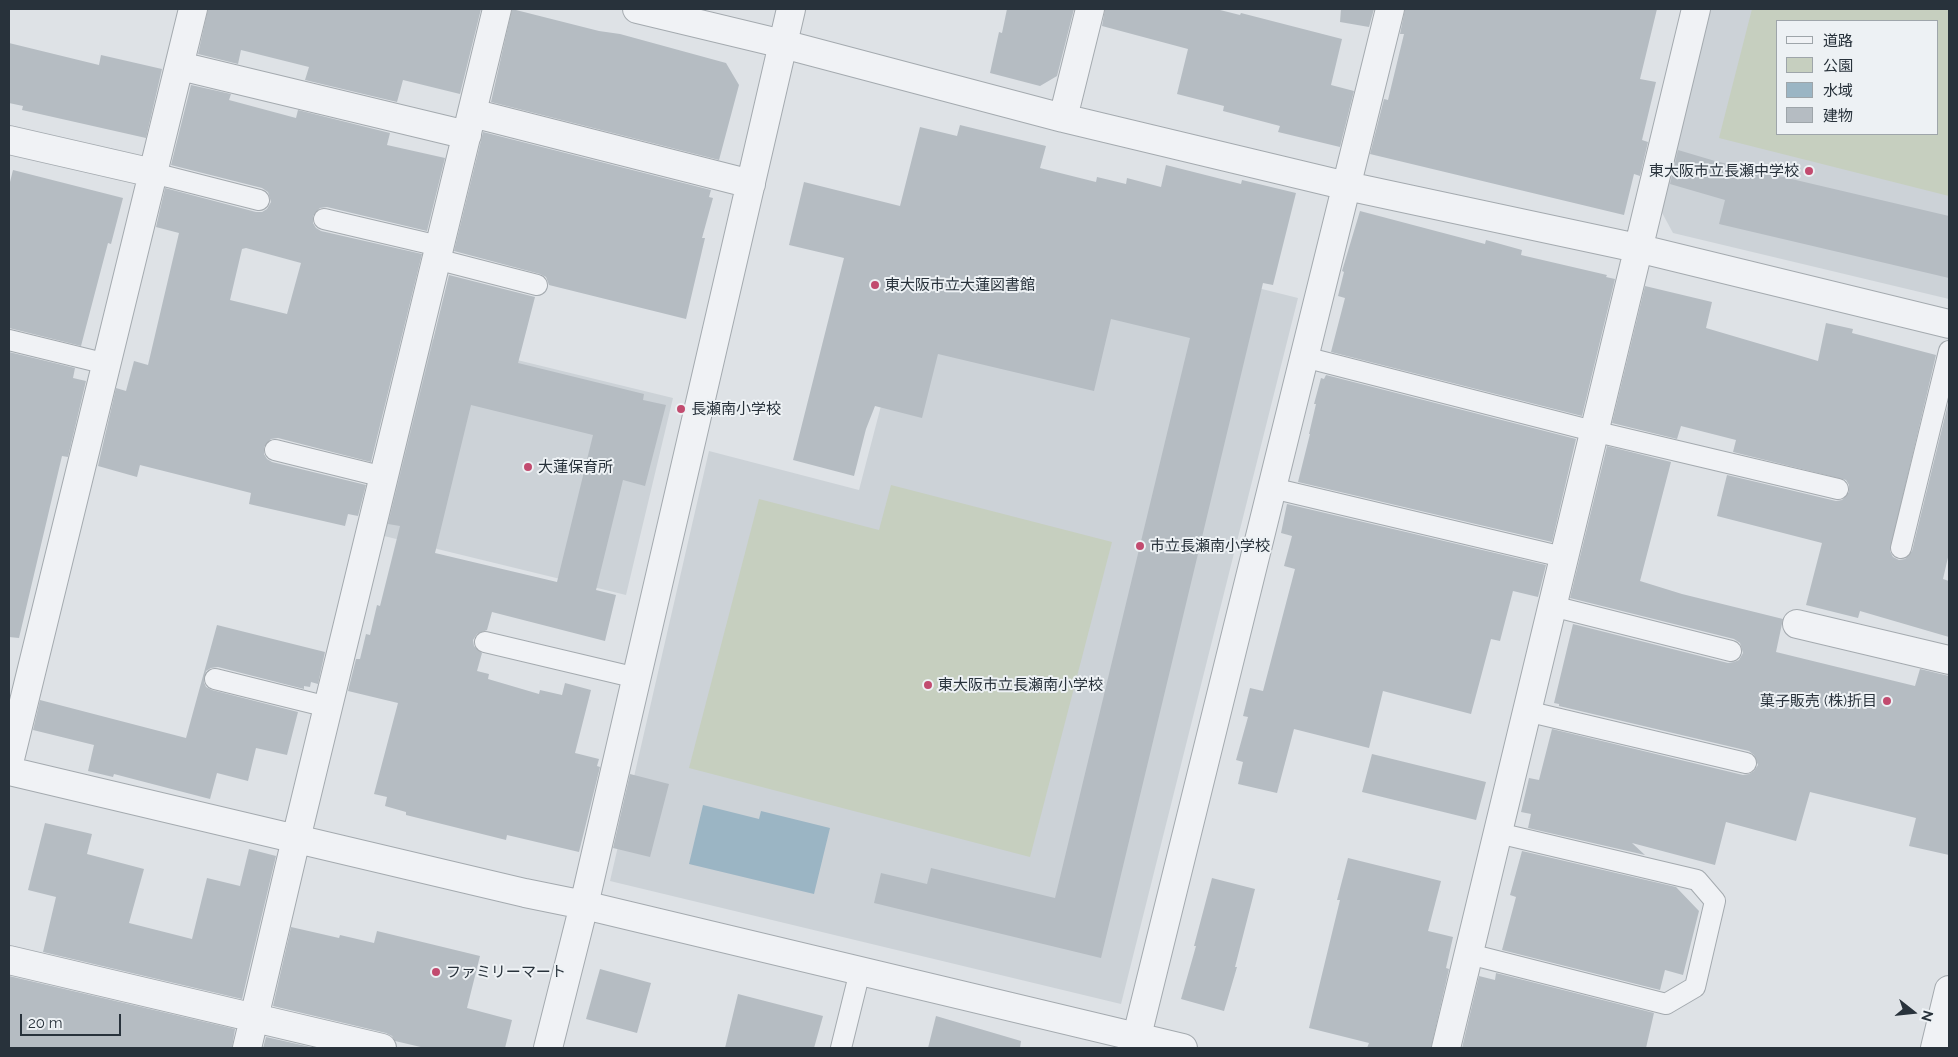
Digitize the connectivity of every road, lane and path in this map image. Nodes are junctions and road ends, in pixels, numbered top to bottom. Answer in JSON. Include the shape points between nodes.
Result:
{"nodes":[{"id":1,"x":193,"y":9,"type":"edge"},
{"id":2,"x":497,"y":9,"type":"edge"},
{"id":3,"x":637,"y":9,"type":"edge"},
{"id":4,"x":791,"y":9,"type":"edge"},
{"id":5,"x":1090,"y":9,"type":"edge"},
{"id":6,"x":1390,"y":9,"type":"edge"},
{"id":7,"x":1696,"y":9,"type":"edge"},
{"id":8,"x":783,"y":44,"type":"junction"},
{"id":9,"x":180,"y":66,"type":"junction"},
{"id":10,"x":1063,"y":118,"type":"junction"},
{"id":11,"x":469,"y":124,"type":"junction"},
{"id":12,"x":9,"y":140,"type":"edge"},
{"id":13,"x":153,"y":173,"type":"junction"},
{"id":14,"x":751,"y":184,"type":"junction"},
{"id":15,"x":1347,"y":186,"type":"junction"},
{"id":16,"x":259,"y":200,"type":"dead end"},
{"id":17,"x":324,"y":219,"type":"dead end"},
{"id":18,"x":1637,"y":248,"type":"junction"},
{"id":19,"x":438,"y":253,"type":"junction"},
{"id":20,"x":537,"y":285,"type":"dead end"},
{"id":21,"x":1949,"y":324,"type":"edge"},
{"id":22,"x":9,"y":340,"type":"edge"},
{"id":23,"x":1949,"y":351,"type":"edge"},
{"id":24,"x":1304,"y":357,"type":"junction"},
{"id":25,"x":107,"y":364,"type":"junction"},
{"id":26,"x":1593,"y":431,"type":"junction"},
{"id":27,"x":275,"y":450,"type":"dead end"},
{"id":28,"x":384,"y":477,"type":"junction"},
{"id":29,"x":1272,"y":488,"type":"junction"},
{"id":30,"x":1838,"y":489,"type":"dead end"},
{"id":31,"x":1901,"y":548,"type":"dead end"},
{"id":32,"x":1563,"y":557,"type":"junction"},
{"id":33,"x":1552,"y":606,"type":"junction"},
{"id":34,"x":1797,"y":624,"type":"dead end"},
{"id":35,"x":485,"y":642,"type":"dead end"},
{"id":36,"x":1731,"y":651,"type":"dead end"},
{"id":37,"x":1949,"y":660,"type":"edge"},
{"id":38,"x":636,"y":678,"type":"junction"},
{"id":39,"x":215,"y":679,"type":"dead end"},
{"id":40,"x":328,"y":707,"type":"junction"},
{"id":41,"x":1526,"y":711,"type":"junction"},
{"id":42,"x":9,"y":763,"type":"edge"},
{"id":43,"x":1746,"y":764,"type":"dead end"},
{"id":44,"x":9,"y":771,"type":"edge"},
{"id":45,"x":1498,"y":833,"type":"junction"},
{"id":46,"x":296,"y":839,"type":"junction"},
{"id":47,"x":584,"y":905,"type":"junction"},
{"id":48,"x":1469,"y":954,"type":"junction"},
{"id":49,"x":9,"y":960,"type":"edge"},
{"id":50,"x":860,"y":971,"type":"junction"},
{"id":51,"x":1949,"y":990,"type":"edge"},
{"id":52,"x":254,"y":1018,"type":"junction"},
{"id":53,"x":1135,"y":1043,"type":"edge"},
{"id":54,"x":247,"y":1048,"type":"edge"},
{"id":55,"x":382,"y":1048,"type":"edge"},
{"id":56,"x":548,"y":1048,"type":"edge"},
{"id":57,"x":841,"y":1048,"type":"edge"},
{"id":58,"x":1183,"y":1048,"type":"edge"},
{"id":59,"x":1446,"y":1048,"type":"edge"},
{"id":60,"x":1935,"y":1048,"type":"edge"}],
"edges":[{"from":1,"to":9,"type":"street"},
{"from":2,"to":11,"type":"street"},
{"from":3,"to":8,"type":"street"},
{"from":4,"to":8,"type":"street"},
{"from":5,"to":10,"type":"street"},
{"from":6,"to":15,"type":"street"},
{"from":7,"to":18,"type":"street"},
{"from":8,"to":10,"type":"street"},
{"from":8,"to":14,"type":"street"},
{"from":9,"to":11,"type":"street"},
{"from":9,"to":13,"type":"street"},
{"from":10,"to":15,"type":"street"},
{"from":11,"to":14,"type":"street"},
{"from":11,"to":19,"type":"street"},
{"from":12,"to":13,"type":"street"},
{"from":13,"to":16,"type":"lane"},
{"from":13,"to":25,"type":"street"},
{"from":14,"to":38,"type":"street"},
{"from":15,"to":18,"type":"street"},
{"from":15,"to":24,"type":"street"},
{"from":17,"to":19,"type":"lane"},
{"from":18,"to":21,"type":"street"},
{"from":18,"to":26,"type":"street"},
{"from":19,"to":20,"type":"lane"},
{"from":19,"to":28,"type":"street"},
{"from":22,"to":25,"type":"lane"},
{"from":23,"to":31,"type":"lane"},
{"from":24,"to":26,"type":"lane"},
{"from":24,"to":29,"type":"street"},
{"from":25,"to":42,"type":"street"},
{"from":26,"to":30,"type":"lane"},
{"from":26,"to":32,"type":"street"},
{"from":27,"to":28,"type":"lane"},
{"from":28,"to":40,"type":"street"},
{"from":29,"to":32,"type":"lane"},
{"from":29,"to":53,"type":"street"},
{"from":32,"to":33,"type":"street"},
{"from":33,"to":36,"type":"lane"},
{"from":33,"to":41,"type":"street"},
{"from":34,"to":37,"type":"street"},
{"from":35,"to":38,"type":"lane"},
{"from":38,"to":47,"type":"street"},
{"from":39,"to":40,"type":"lane"},
{"from":40,"to":46,"type":"street"},
{"from":41,"to":43,"type":"lane"},
{"from":41,"to":45,"type":"street"},
{"from":44,"to":46,"type":"street"},
{"from":45,"to":48,"type":"street"},
{"from":45,"to":48,"type":"lane","via":[[1697,880],[1716,901],[1695,987],[1666,1004]]},
{"from":46,"to":47,"type":"street"},
{"from":46,"to":52,"type":"street"},
{"from":47,"to":50,"type":"street"},
{"from":47,"to":56,"type":"street"},
{"from":48,"to":59,"type":"street"},
{"from":49,"to":52,"type":"street"},
{"from":50,"to":53,"type":"street"},
{"from":50,"to":57,"type":"lane"},
{"from":51,"to":60,"type":"street"},
{"from":52,"to":54,"type":"street"},
{"from":52,"to":55,"type":"street"},
{"from":53,"to":58,"type":"street"}]}
